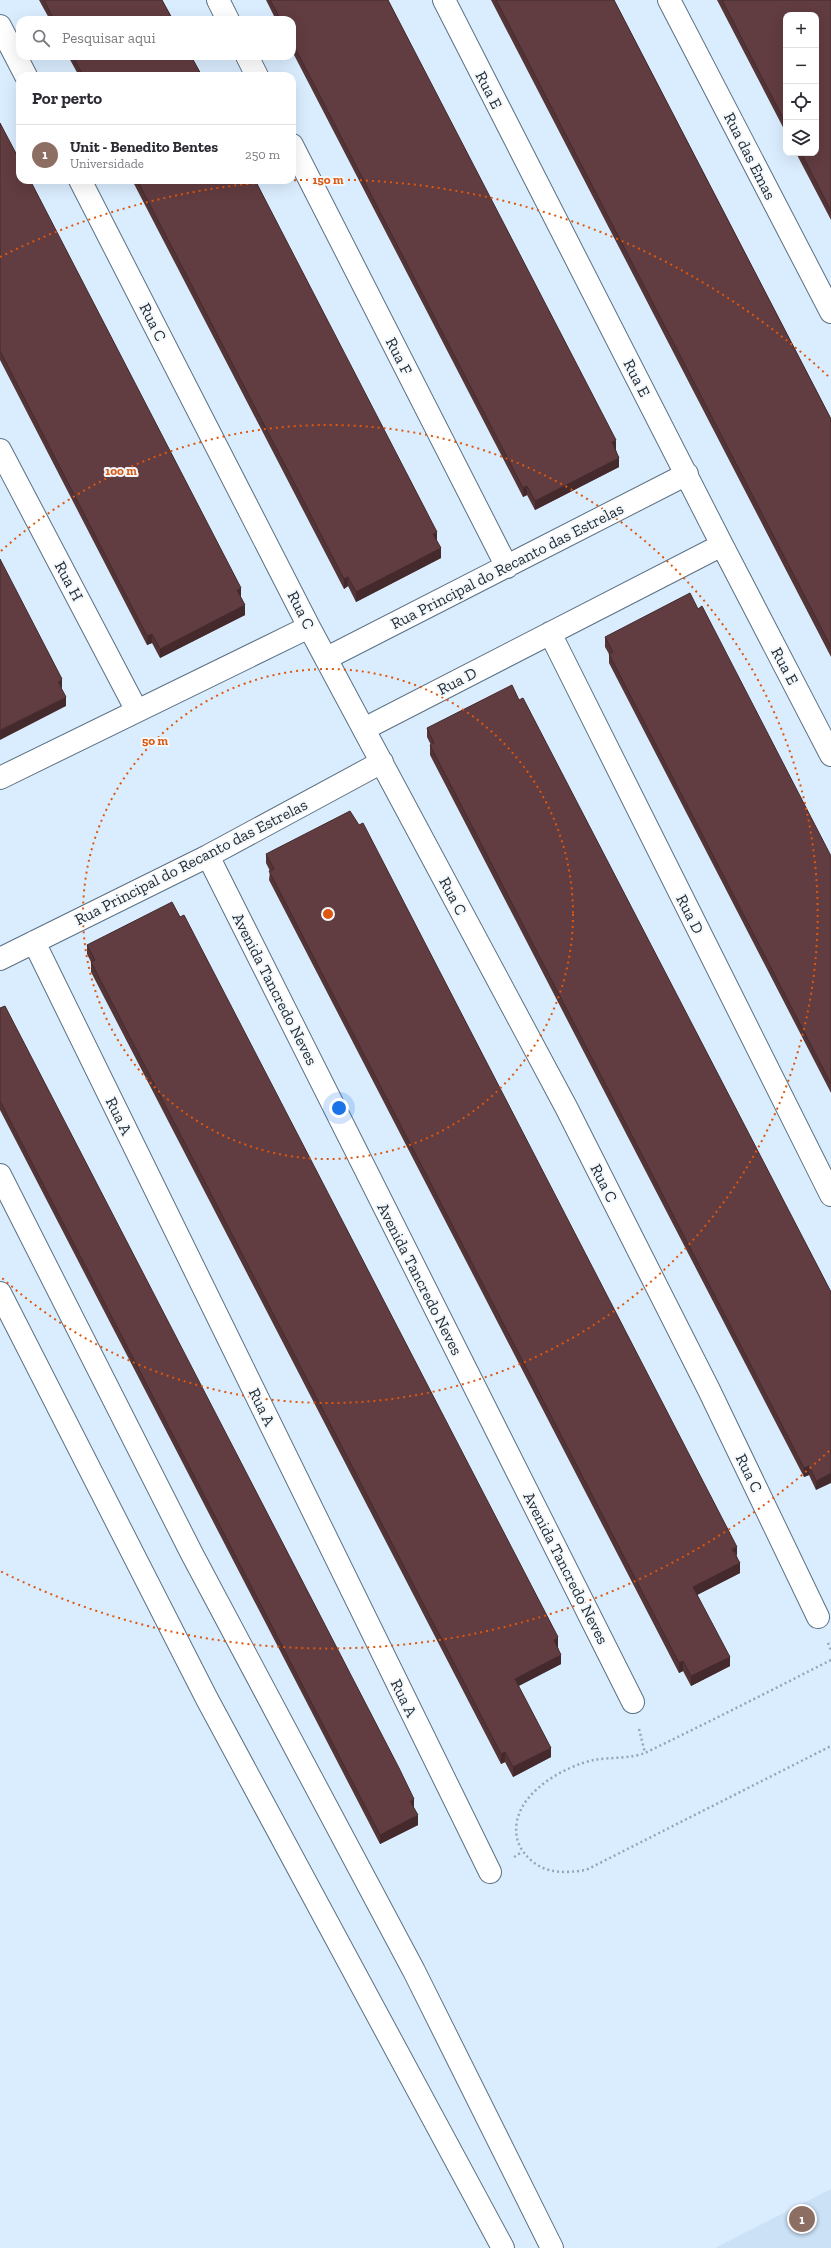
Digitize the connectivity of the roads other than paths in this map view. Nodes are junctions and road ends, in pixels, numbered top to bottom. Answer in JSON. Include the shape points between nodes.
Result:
{"nodes":[{"id":1,"x":218,"y":0,"type":"edge"},
{"id":2,"x":444,"y":0,"type":"edge"},
{"id":3,"x":669,"y":0,"type":"edge"},
{"id":4,"x":226,"y":16,"type":"edge"},
{"id":5,"x":0,"y":26,"type":"edge"},
{"id":6,"x":16,"y":57,"type":"edge"},
{"id":7,"x":18,"y":60,"type":"edge"},
{"id":8,"x":249,"y":60,"type":"edge"},
{"id":9,"x":24,"y":72,"type":"edge"},
{"id":10,"x":255,"y":72,"type":"edge"},
{"id":11,"x":296,"y":153,"type":"edge"},
{"id":12,"x":82,"y":184,"type":"edge"},
{"id":13,"x":831,"y":312,"type":"edge"},
{"id":14,"x":0,"y":450,"type":"edge"},
{"id":15,"x":687,"y":474,"type":"junction"},
{"id":16,"x":722,"y":545,"type":"junction"},
{"id":17,"x":507,"y":567,"type":"junction"},
{"id":18,"x":309,"y":627,"type":"junction"},
{"id":19,"x":550,"y":633,"type":"junction"},
{"id":20,"x":327,"y":658,"type":"junction"},
{"id":21,"x":137,"y":712,"type":"junction"},
{"id":22,"x":364,"y":729,"type":"junction"},
{"id":23,"x":831,"y":755,"type":"edge"},
{"id":24,"x":382,"y":762,"type":"junction"},
{"id":25,"x":0,"y":778,"type":"edge"},
{"id":26,"x":208,"y":856,"type":"junction"},
{"id":27,"x":34,"y":942,"type":"junction"},
{"id":28,"x":0,"y":959,"type":"edge"},
{"id":29,"x":0,"y":1175,"type":"edge"},
{"id":30,"x":831,"y":1195,"type":"edge"},
{"id":31,"x":0,"y":1293,"type":"edge"},
{"id":32,"x":818,"y":1616,"type":"dead end"},
{"id":33,"x":633,"y":1702,"type":"dead end"},
{"id":34,"x":490,"y":1872,"type":"dead end"},
{"id":35,"x":503,"y":2248,"type":"edge"},
{"id":36,"x":552,"y":2248,"type":"edge"}],
"edges":[{"from":1,"to":4,"type":"street"},
{"from":2,"to":15,"type":"street","name":"Rua E"},
{"from":3,"to":13,"type":"street","name":"Rua das Emas"},
{"from":5,"to":6,"type":"street"},
{"from":7,"to":9,"type":"street"},
{"from":8,"to":10,"type":"street"},
{"from":11,"to":17,"type":"street","name":"Rua F"},
{"from":12,"to":18,"type":"street","name":"Rua C"},
{"from":14,"to":21,"type":"street","name":"Rua H"},
{"from":15,"to":16,"type":"street","name":"Rua E"},
{"from":15,"to":17,"type":"street","name":"Rua Principal do Recanto das Estrelas"},
{"from":16,"to":19,"type":"street","name":"Rua D"},
{"from":16,"to":23,"type":"street","name":"Rua E"},
{"from":17,"to":20,"type":"street","name":"Rua Principal do Recanto das Estrelas"},
{"from":18,"to":20,"type":"street","name":"Rua C"},
{"from":18,"to":21,"type":"street"},
{"from":19,"to":22,"type":"street","name":"Rua D"},
{"from":19,"to":30,"type":"street","name":"Rua D"},
{"from":20,"to":22,"type":"street","name":"Rua C"},
{"from":21,"to":25,"type":"street"},
{"from":22,"to":24,"type":"street","name":"Rua C"},
{"from":24,"to":26,"type":"street","name":"Rua Principal do Recanto das Estrelas"},
{"from":24,"to":32,"type":"street","name":"Rua C","via":[[566,1107],[705,1383]]},
{"from":26,"to":27,"type":"street","name":"Rua Principal do Recanto das Estrelas"},
{"from":26,"to":33,"type":"street","name":"Avenida Tancredo Neves"},
{"from":27,"to":28,"type":"street","name":"Rua Principal do Recanto das Estrelas"},
{"from":27,"to":34,"type":"street","name":"Rua A"},
{"from":29,"to":36,"type":"street","via":[[192,1554],[414,1971]]},
{"from":31,"to":35,"type":"street","via":[[206,1699]]}]}
